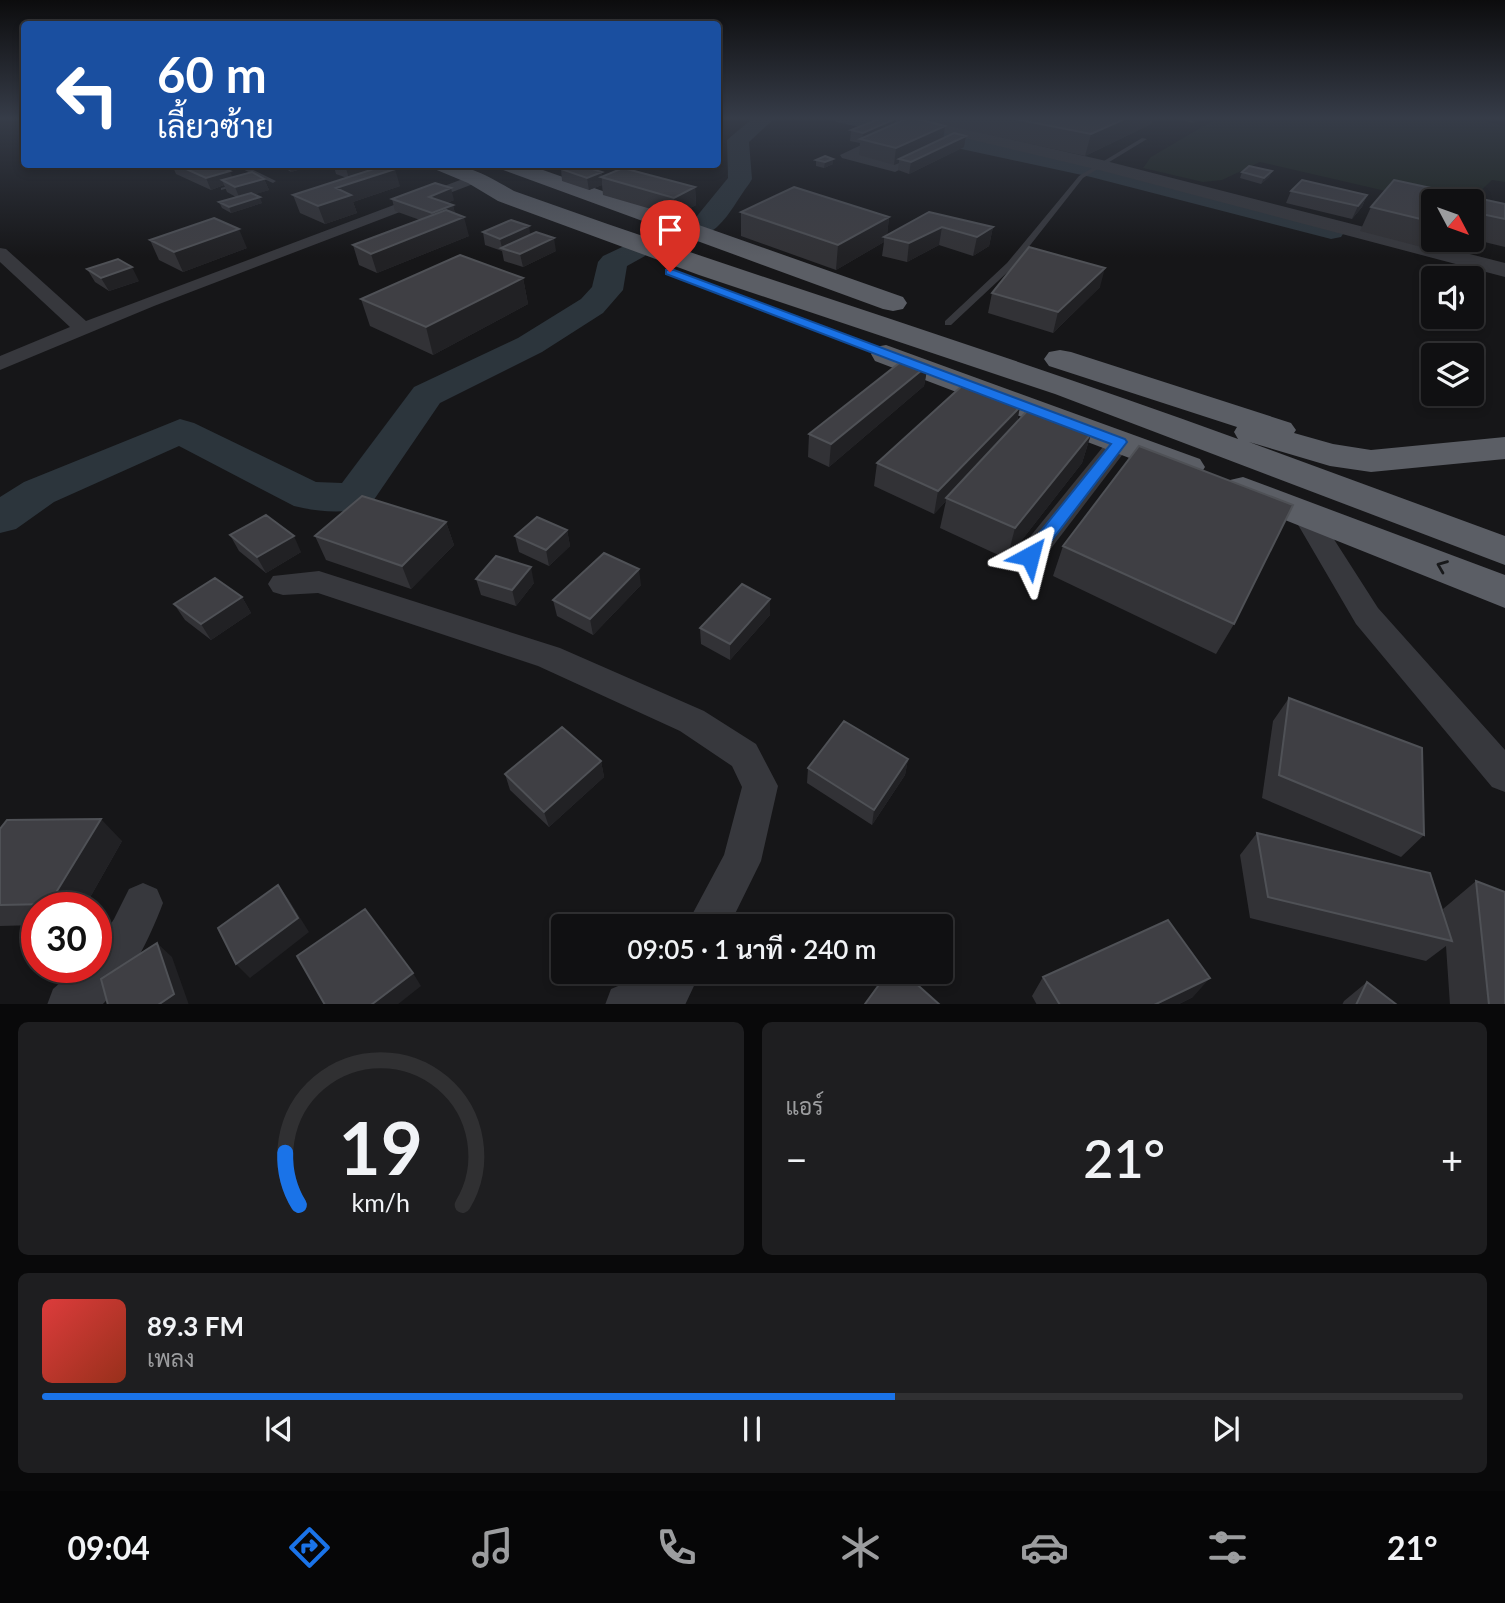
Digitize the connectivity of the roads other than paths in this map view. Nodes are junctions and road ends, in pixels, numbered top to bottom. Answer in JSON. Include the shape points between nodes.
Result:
{"nodes":[{"id":1,"x":880,"y":164,"type":"edge"},
{"id":2,"x":901,"y":164,"type":"edge"},
{"id":3,"x":1095,"y":164,"type":"edge"},
{"id":4,"x":1102,"y":165,"type":"junction"},
{"id":5,"x":247,"y":168,"type":"edge"},
{"id":6,"x":516,"y":168,"type":"edge"},
{"id":7,"x":478,"y":169,"type":"edge"},
{"id":8,"x":264,"y":177,"type":"junction"},
{"id":9,"x":272,"y":181,"type":"dead end"},
{"id":10,"x":223,"y":188,"type":"edge"},
{"id":11,"x":510,"y":197,"type":"junction"},
{"id":12,"x":0,"y":253,"type":"edge"},
{"id":13,"x":1505,"y":270,"type":"edge"},
{"id":14,"x":948,"y":323,"type":"junction"},
{"id":15,"x":83,"y":329,"type":"junction"},
{"id":16,"x":0,"y":364,"type":"edge"},
{"id":17,"x":1071,"y":382,"type":"junction"},
{"id":18,"x":1505,"y":439,"type":"edge"},
{"id":19,"x":1120,"y":442,"type":"junction"},
{"id":20,"x":1505,"y":448,"type":"edge"},
{"id":21,"x":1372,"y":450,"type":"junction"},
{"id":22,"x":1505,"y":477,"type":"edge"},
{"id":23,"x":1303,"y":511,"type":"junction"},
{"id":24,"x":1505,"y":533,"type":"edge"},
{"id":25,"x":1505,"y":551,"type":"edge"},
{"id":26,"x":1030,"y":556,"type":"dead end"},
{"id":27,"x":1505,"y":562,"type":"edge"},
{"id":28,"x":283,"y":584,"type":"dead end"},
{"id":29,"x":1505,"y":592,"type":"edge"},
{"id":30,"x":1505,"y":776,"type":"edge"},
{"id":31,"x":143,"y":903,"type":"dead end"},
{"id":32,"x":713,"y":914,"type":"edge"},
{"id":33,"x":673,"y":984,"type":"edge"},
{"id":34,"x":69,"y":1004,"type":"edge"},
{"id":35,"x":627,"y":1004,"type":"edge"},
{"id":36,"x":661,"y":1004,"type":"edge"}],
"edges":[{"from":1,"to":2,"type":"street","via":[[895,168]]},
{"from":3,"to":4,"type":"street"},
{"from":4,"to":13,"type":"street"},
{"from":4,"to":14,"type":"lane","via":[[1081,177],[1010,265]]},
{"from":5,"to":8,"type":"lane"},
{"from":6,"to":14,"type":"highway"},
{"from":7,"to":11,"type":"highway"},
{"from":7,"to":15,"type":"street"},
{"from":7,"to":17,"type":"highway"},
{"from":7,"to":20,"type":"highway","via":[[550,187],[1319,452],[1371,461]]},
{"from":8,"to":9,"type":"lane"},
{"from":8,"to":10,"type":"lane"},
{"from":11,"to":17,"type":"highway","via":[[708,270]]},
{"from":11,"to":19,"type":"highway","via":[[514,204],[592,243]]},
{"from":11,"to":27,"type":"highway","via":[[599,238],[1057,396]]},
{"from":12,"to":15,"type":"street"},
{"from":14,"to":21,"type":"highway","via":[[1333,448]]},
{"from":15,"to":16,"type":"street"},
{"from":17,"to":24,"type":"highway"},
{"from":17,"to":25,"type":"highway"},
{"from":18,"to":21,"type":"highway"},
{"from":19,"to":23,"type":"highway"},
{"from":19,"to":26,"type":"street"},
{"from":21,"to":22,"type":"highway"},
{"from":29,"to":23,"type":"highway","one_way":true},
{"from":23,"to":30,"type":"street","via":[[1367,616]]},
{"from":28,"to":32,"type":"street","via":[[319,582],[549,657],[692,722],[744,755],[761,786],[742,861]]},
{"from":31,"to":34,"type":"street","via":[[131,935],[103,975]]},
{"from":33,"to":36,"type":"street"},
{"from":35,"to":36,"type":"street","via":[[637,1000]]}]}
